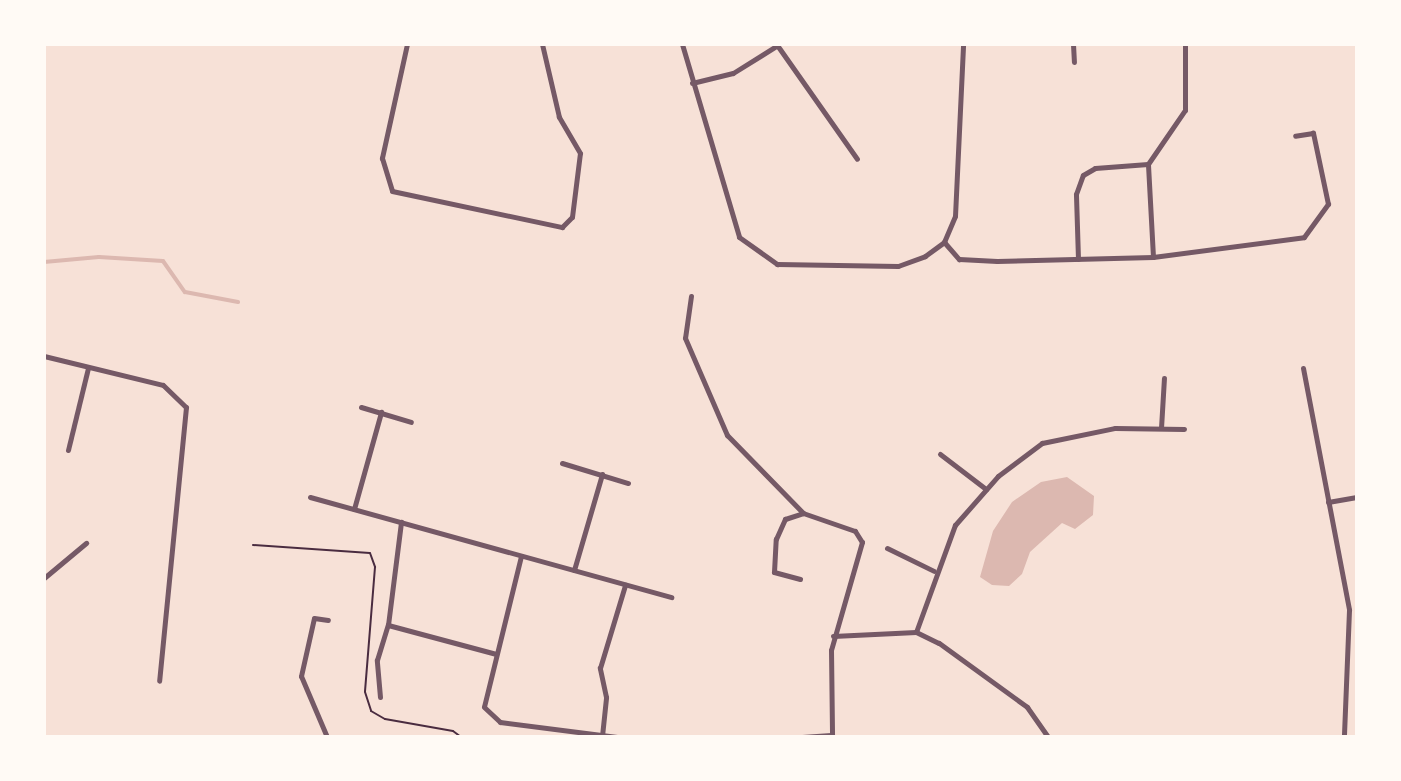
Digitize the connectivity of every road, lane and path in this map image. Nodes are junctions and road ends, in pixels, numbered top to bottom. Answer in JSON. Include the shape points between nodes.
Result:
{"nodes":[{"id":1,"x":407,"y":44,"type":"edge"},
{"id":2,"x":542,"y":44,"type":"edge"},
{"id":3,"x":682,"y":44,"type":"edge"},
{"id":4,"x":963,"y":44,"type":"edge"},
{"id":5,"x":1073,"y":44,"type":"edge"},
{"id":6,"x":1185,"y":44,"type":"edge"},
{"id":7,"x":778,"y":45,"type":"edge"},
{"id":8,"x":1074,"y":62,"type":"dead end"},
{"id":9,"x":692,"y":83,"type":"junction"},
{"id":10,"x":1295,"y":136,"type":"dead end"},
{"id":11,"x":857,"y":159,"type":"dead end"},
{"id":12,"x":1148,"y":164,"type":"junction"},
{"id":13,"x":944,"y":242,"type":"junction"},
{"id":14,"x":1153,"y":257,"type":"junction"},
{"id":15,"x":1078,"y":259,"type":"junction"},
{"id":16,"x":691,"y":296,"type":"dead end"},
{"id":17,"x":44,"y":356,"type":"edge"},
{"id":18,"x":88,"y":368,"type":"junction"},
{"id":19,"x":1303,"y":368,"type":"dead end"},
{"id":20,"x":1164,"y":378,"type":"dead end"},
{"id":21,"x":361,"y":407,"type":"dead end"},
{"id":22,"x":381,"y":412,"type":"junction"},
{"id":23,"x":411,"y":422,"type":"dead end"},
{"id":24,"x":1161,"y":428,"type":"junction"},
{"id":25,"x":1184,"y":429,"type":"dead end"},
{"id":26,"x":68,"y":450,"type":"dead end"},
{"id":27,"x":940,"y":454,"type":"dead end"},
{"id":28,"x":562,"y":463,"type":"dead end"},
{"id":29,"x":602,"y":474,"type":"junction"},
{"id":30,"x":628,"y":483,"type":"dead end"},
{"id":31,"x":986,"y":489,"type":"junction"},
{"id":32,"x":310,"y":497,"type":"dead end"},
{"id":33,"x":1357,"y":497,"type":"edge"},
{"id":34,"x":1328,"y":502,"type":"junction"},
{"id":35,"x":354,"y":509,"type":"junction"},
{"id":36,"x":803,"y":513,"type":"junction"},
{"id":37,"x":401,"y":522,"type":"junction"},
{"id":38,"x":86,"y":543,"type":"dead end"},
{"id":39,"x":253,"y":545,"type":"dead end"},
{"id":40,"x":887,"y":548,"type":"dead end"},
{"id":41,"x":521,"y":556,"type":"junction"},
{"id":42,"x":574,"y":570,"type":"junction"},
{"id":43,"x":934,"y":571,"type":"junction"},
{"id":44,"x":44,"y":578,"type":"edge"},
{"id":45,"x":800,"y":579,"type":"dead end"},
{"id":46,"x":625,"y":585,"type":"junction"},
{"id":47,"x":671,"y":597,"type":"dead end"},
{"id":48,"x":1357,"y":609,"type":"edge"},
{"id":49,"x":1349,"y":610,"type":"junction"},
{"id":50,"x":328,"y":620,"type":"dead end"},
{"id":51,"x":388,"y":625,"type":"junction"},
{"id":52,"x":916,"y":632,"type":"junction"},
{"id":53,"x":833,"y":636,"type":"junction"},
{"id":54,"x":496,"y":654,"type":"junction"},
{"id":55,"x":159,"y":681,"type":"dead end"},
{"id":56,"x":380,"y":697,"type":"dead end"},
{"id":57,"x":602,"y":736,"type":"edge"},
{"id":58,"x":832,"y":736,"type":"edge"},
{"id":59,"x":327,"y":737,"type":"edge"},
{"id":60,"x":461,"y":737,"type":"edge"},
{"id":61,"x":617,"y":737,"type":"edge"},
{"id":62,"x":802,"y":737,"type":"edge"},
{"id":63,"x":1048,"y":737,"type":"edge"},
{"id":64,"x":1344,"y":737,"type":"edge"}],
"edges":[{"from":1,"to":2,"type":"street","via":[[382,158],[392,191],[562,227],[572,217],[580,153],[559,117]]},
{"from":3,"to":9,"type":"street"},
{"from":4,"to":13,"type":"street","via":[[958,189]]},
{"from":5,"to":8,"type":"street"},
{"from":6,"to":12,"type":"street","via":[[1187,101],[1180,123]]},
{"from":7,"to":9,"type":"street","via":[[733,73]]},
{"from":7,"to":11,"type":"street"},
{"from":9,"to":13,"type":"street","via":[[739,237],[777,264],[898,266]]},
{"from":10,"to":14,"type":"street","via":[[1313,133],[1328,204],[1304,237]]},
{"from":12,"to":14,"type":"street"},
{"from":12,"to":15,"type":"street","via":[[1095,168],[1083,175],[1076,194]]},
{"from":13,"to":15,"type":"street","via":[[959,259]]},
{"from":14,"to":15,"type":"street"},
{"from":16,"to":36,"type":"street","via":[[685,338],[705,394],[727,435]]},
{"from":17,"to":18,"type":"street"},
{"from":18,"to":26,"type":"street"},
{"from":18,"to":55,"type":"street","via":[[171,389],[188,414]]},
{"from":19,"to":34,"type":"street"},
{"from":20,"to":24,"type":"street"},
{"from":21,"to":22,"type":"street"},
{"from":22,"to":23,"type":"street"},
{"from":22,"to":35,"type":"street"},
{"from":24,"to":25,"type":"street"},
{"from":24,"to":31,"type":"street","via":[[1115,428],[1042,443]]},
{"from":27,"to":31,"type":"street"},
{"from":28,"to":29,"type":"street"},
{"from":29,"to":30,"type":"street"},
{"from":29,"to":42,"type":"street"},
{"from":31,"to":43,"type":"street","via":[[955,525]]},
{"from":32,"to":35,"type":"street"},
{"from":33,"to":34,"type":"street"},
{"from":34,"to":49,"type":"street"},
{"from":35,"to":37,"type":"street"},
{"from":36,"to":45,"type":"street","via":[[785,519],[776,539],[774,572]]},
{"from":36,"to":53,"type":"street","via":[[855,531],[862,542]]},
{"from":37,"to":41,"type":"street"},
{"from":37,"to":51,"type":"street"},
{"from":38,"to":44,"type":"street"},
{"from":39,"to":60,"type":"path","via":[[370,553],[375,567],[365,692],[371,711]]},
{"from":40,"to":43,"type":"street"},
{"from":41,"to":42,"type":"street"},
{"from":41,"to":54,"type":"street"},
{"from":42,"to":46,"type":"street"},
{"from":43,"to":52,"type":"street"},
{"from":46,"to":47,"type":"street"},
{"from":46,"to":57,"type":"street","via":[[600,668],[606,697]]},
{"from":48,"to":49,"type":"street"},
{"from":49,"to":64,"type":"street"},
{"from":50,"to":59,"type":"street","via":[[314,618],[301,676]]},
{"from":51,"to":54,"type":"street"},
{"from":51,"to":56,"type":"street","via":[[377,660]]},
{"from":52,"to":53,"type":"street"},
{"from":52,"to":63,"type":"street","via":[[987,673],[1027,707]]},
{"from":53,"to":58,"type":"street"},
{"from":54,"to":57,"type":"street","via":[[484,707],[500,722]]},
{"from":57,"to":61,"type":"street"},
{"from":58,"to":62,"type":"street"}]}
